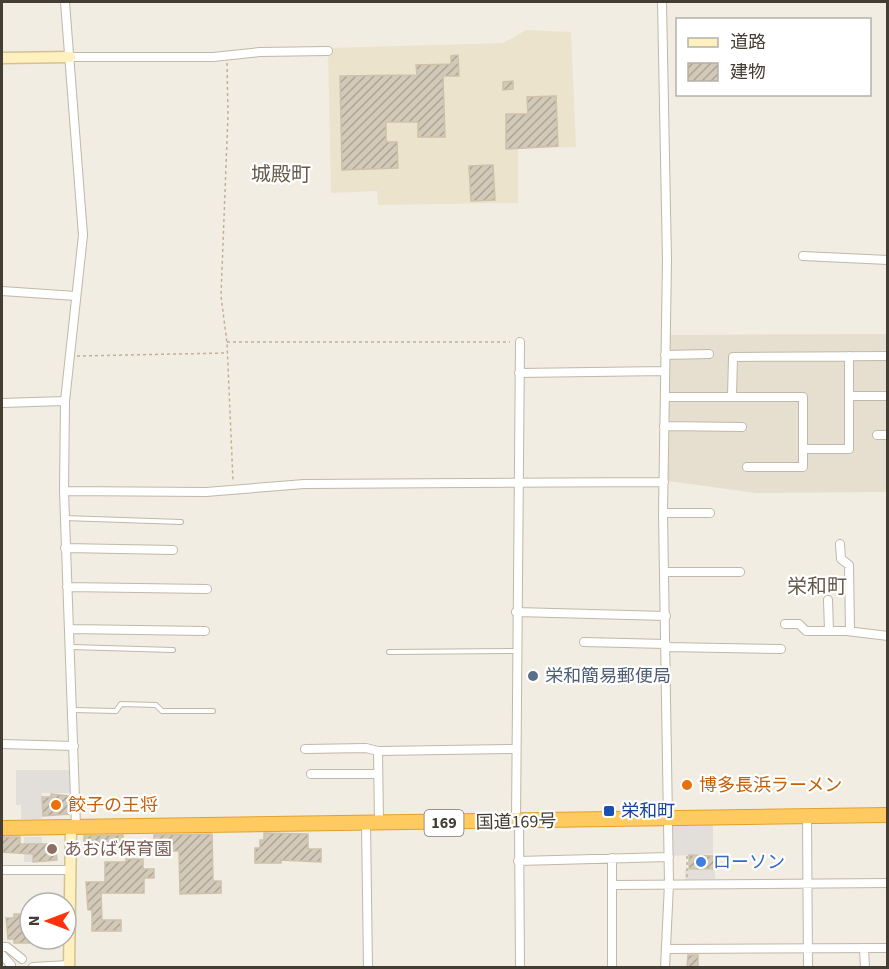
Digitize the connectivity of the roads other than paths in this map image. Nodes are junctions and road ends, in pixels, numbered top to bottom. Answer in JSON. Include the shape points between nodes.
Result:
{"nodes":[{"id":1,"x":65,"y":2,"type":"edge"},
{"id":2,"x":662,"y":2,"type":"edge"},
{"id":3,"x":328,"y":51,"type":"dead end"},
{"id":4,"x":70,"y":57,"type":"junction"},
{"id":5,"x":2,"y":58,"type":"edge"},
{"id":6,"x":803,"y":256,"type":"dead end"},
{"id":7,"x":888,"y":260,"type":"edge"},
{"id":8,"x":2,"y":291,"type":"edge"},
{"id":9,"x":76,"y":296,"type":"junction"},
{"id":10,"x":520,"y":342,"type":"road end"},
{"id":11,"x":665,"y":354,"type":"junction"},
{"id":12,"x":709,"y":354,"type":"dead end"},
{"id":13,"x":849,"y":356,"type":"junction"},
{"id":14,"x":888,"y":356,"type":"edge"},
{"id":15,"x":665,"y":371,"type":"junction"},
{"id":16,"x":519,"y":373,"type":"junction"},
{"id":17,"x":849,"y":396,"type":"junction"},
{"id":18,"x":888,"y":396,"type":"edge"},
{"id":19,"x":665,"y":397,"type":"junction"},
{"id":20,"x":732,"y":398,"type":"junction"},
{"id":21,"x":65,"y":401,"type":"junction"},
{"id":22,"x":2,"y":403,"type":"edge"},
{"id":23,"x":664,"y":426,"type":"junction"},
{"id":24,"x":742,"y":427,"type":"dead end"},
{"id":25,"x":877,"y":435,"type":"dead end"},
{"id":26,"x":888,"y":435,"type":"edge"},
{"id":27,"x":803,"y":449,"type":"junction"},
{"id":28,"x":747,"y":467,"type":"dead end"},
{"id":29,"x":664,"y":482,"type":"junction"},
{"id":30,"x":517,"y":484,"type":"junction"},
{"id":31,"x":64,"y":491,"type":"junction"},
{"id":32,"x":663,"y":513,"type":"junction"},
{"id":33,"x":710,"y":513,"type":"dead end"},
{"id":34,"x":64,"y":518,"type":"junction"},
{"id":35,"x":182,"y":522,"type":"dead end"},
{"id":36,"x":840,"y":544,"type":"dead end"},
{"id":37,"x":65,"y":548,"type":"junction"},
{"id":38,"x":173,"y":550,"type":"dead end"},
{"id":39,"x":664,"y":572,"type":"junction"},
{"id":40,"x":740,"y":572,"type":"dead end"},
{"id":41,"x":67,"y":587,"type":"junction"},
{"id":42,"x":207,"y":589,"type":"dead end"},
{"id":43,"x":828,"y":600,"type":"dead end"},
{"id":44,"x":516,"y":612,"type":"junction"},
{"id":45,"x":666,"y":616,"type":"junction"},
{"id":46,"x":784,"y":624,"type":"dead end"},
{"id":47,"x":69,"y":629,"type":"junction"},
{"id":48,"x":205,"y":631,"type":"dead end"},
{"id":49,"x":829,"y":631,"type":"junction"},
{"id":50,"x":850,"y":632,"type":"junction"},
{"id":51,"x":888,"y":636,"type":"edge"},
{"id":52,"x":584,"y":642,"type":"dead end"},
{"id":53,"x":666,"y":645,"type":"junction"},
{"id":54,"x":70,"y":647,"type":"junction"},
{"id":55,"x":173,"y":650,"type":"dead end"},
{"id":56,"x":781,"y":650,"type":"dead end"},
{"id":57,"x":516,"y":651,"type":"junction"},
{"id":58,"x":389,"y":652,"type":"dead end"},
{"id":59,"x":73,"y":710,"type":"junction"},
{"id":60,"x":213,"y":711,"type":"dead end"},
{"id":61,"x":2,"y":744,"type":"edge"},
{"id":62,"x":74,"y":746,"type":"junction"},
{"id":63,"x":305,"y":749,"type":"dead end"},
{"id":64,"x":515,"y":749,"type":"junction"},
{"id":65,"x":378,"y":751,"type":"junction"},
{"id":66,"x":311,"y":774,"type":"dead end"},
{"id":67,"x":378,"y":774,"type":"junction"},
{"id":68,"x":888,"y":815,"type":"edge"},
{"id":69,"x":807,"y":816,"type":"junction"},
{"id":70,"x":669,"y":818,"type":"junction"},
{"id":71,"x":517,"y":822,"type":"junction"},
{"id":72,"x":372,"y":823,"type":"junction"},
{"id":73,"x":74,"y":827,"type":"junction"},
{"id":74,"x":2,"y":828,"type":"edge"},
{"id":75,"x":669,"y":857,"type":"junction"},
{"id":76,"x":612,"y":858,"type":"junction"},
{"id":77,"x":518,"y":861,"type":"junction"},
{"id":78,"x":2,"y":870,"type":"edge"},
{"id":79,"x":71,"y":870,"type":"junction"},
{"id":80,"x":808,"y":883,"type":"junction"},
{"id":81,"x":888,"y":883,"type":"edge"},
{"id":82,"x":669,"y":884,"type":"junction"},
{"id":83,"x":612,"y":885,"type":"junction"},
{"id":84,"x":2,"y":947,"type":"edge"},
{"id":85,"x":808,"y":948,"type":"junction"},
{"id":86,"x":864,"y":948,"type":"junction"},
{"id":87,"x":888,"y":948,"type":"edge"},
{"id":88,"x":666,"y":949,"type":"junction"},
{"id":89,"x":2,"y":955,"type":"edge"},
{"id":90,"x":22,"y":959,"type":"dead end"},
{"id":91,"x":10,"y":964,"type":"dead end"},
{"id":92,"x":69,"y":966,"type":"edge"},
{"id":93,"x":34,"y":967,"type":"edge"},
{"id":94,"x":28,"y":968,"type":"edge"},
{"id":95,"x":368,"y":968,"type":"edge"},
{"id":96,"x":520,"y":968,"type":"edge"},
{"id":97,"x":612,"y":968,"type":"edge"},
{"id":98,"x":665,"y":968,"type":"edge"},
{"id":99,"x":808,"y":968,"type":"edge"},
{"id":100,"x":865,"y":968,"type":"edge"}],
"edges":[{"from":1,"to":4,"type":"street"},
{"from":2,"to":11,"type":"street","via":[[668,261]]},
{"from":3,"to":4,"type":"street","via":[[226,57]]},
{"from":4,"to":5,"type":"street"},
{"from":4,"to":9,"type":"street","via":[[82,235]]},
{"from":6,"to":7,"type":"street"},
{"from":8,"to":9,"type":"street"},
{"from":9,"to":21,"type":"street"},
{"from":10,"to":16,"type":"street"},
{"from":11,"to":12,"type":"street"},
{"from":11,"to":15,"type":"street"},
{"from":13,"to":14,"type":"street"},
{"from":13,"to":17,"type":"street"},
{"from":13,"to":20,"type":"street","via":[[733,357]]},
{"from":15,"to":16,"type":"street"},
{"from":15,"to":19,"type":"street"},
{"from":16,"to":30,"type":"street"},
{"from":17,"to":18,"type":"street"},
{"from":17,"to":27,"type":"street","via":[[849,449]]},
{"from":19,"to":20,"type":"street"},
{"from":19,"to":23,"type":"street"},
{"from":20,"to":27,"type":"street","via":[[803,398]]},
{"from":21,"to":22,"type":"street"},
{"from":21,"to":31,"type":"street"},
{"from":23,"to":24,"type":"street"},
{"from":23,"to":29,"type":"street"},
{"from":25,"to":26,"type":"street"},
{"from":27,"to":28,"type":"street","via":[[803,467]]},
{"from":29,"to":30,"type":"street"},
{"from":29,"to":32,"type":"street"},
{"from":30,"to":31,"type":"street","via":[[304,484],[233,491]]},
{"from":30,"to":44,"type":"street"},
{"from":31,"to":34,"type":"street"},
{"from":32,"to":33,"type":"street"},
{"from":32,"to":39,"type":"street"},
{"from":34,"to":35,"type":"lane"},
{"from":34,"to":37,"type":"street"},
{"from":36,"to":50,"type":"street","via":[[841,559],[849,565]]},
{"from":37,"to":38,"type":"street"},
{"from":37,"to":41,"type":"street"},
{"from":39,"to":40,"type":"street"},
{"from":39,"to":45,"type":"street"},
{"from":41,"to":42,"type":"street"},
{"from":41,"to":47,"type":"street"},
{"from":43,"to":49,"type":"street"},
{"from":44,"to":45,"type":"street"},
{"from":44,"to":57,"type":"street"},
{"from":45,"to":53,"type":"street"},
{"from":46,"to":49,"type":"street","via":[[799,624],[806,631]]},
{"from":47,"to":48,"type":"street"},
{"from":47,"to":54,"type":"street"},
{"from":49,"to":50,"type":"street"},
{"from":50,"to":51,"type":"street"},
{"from":52,"to":53,"type":"street"},
{"from":53,"to":56,"type":"street"},
{"from":53,"to":70,"type":"street"},
{"from":54,"to":55,"type":"lane"},
{"from":54,"to":59,"type":"street"},
{"from":57,"to":58,"type":"lane"},
{"from":57,"to":64,"type":"street"},
{"from":59,"to":60,"type":"lane","via":[[116,711],[121,704],[156,705],[162,711]]},
{"from":59,"to":62,"type":"street"},
{"from":61,"to":62,"type":"street"},
{"from":62,"to":73,"type":"street"},
{"from":63,"to":65,"type":"street"},
{"from":64,"to":65,"type":"street"},
{"from":64,"to":71,"type":"street"},
{"from":65,"to":67,"type":"street"},
{"from":66,"to":67,"type":"street"},
{"from":67,"to":72,"type":"street"},
{"from":68,"to":69,"type":"highway","name":"国道169号","number":"169"},
{"from":69,"to":70,"type":"highway","name":"国道169号","number":"169"},
{"from":69,"to":80,"type":"street"},
{"from":70,"to":71,"type":"highway","name":"国道169号","number":"169"},
{"from":70,"to":75,"type":"street"},
{"from":71,"to":72,"type":"highway","name":"国道169号","number":"169"},
{"from":71,"to":77,"type":"street"},
{"from":72,"to":73,"type":"highway","name":"国道169号","number":"169"},
{"from":72,"to":95,"type":"street"},
{"from":73,"to":74,"type":"highway","name":"国道169号","number":"169"},
{"from":73,"to":79,"type":"street"},
{"from":75,"to":76,"type":"street"},
{"from":75,"to":82,"type":"street"},
{"from":76,"to":77,"type":"street"},
{"from":76,"to":83,"type":"street"},
{"from":77,"to":96,"type":"street"},
{"from":78,"to":79,"type":"street"},
{"from":79,"to":92,"type":"street"},
{"from":80,"to":81,"type":"street"},
{"from":80,"to":82,"type":"street"},
{"from":80,"to":85,"type":"street"},
{"from":82,"to":83,"type":"street"},
{"from":82,"to":88,"type":"street"},
{"from":83,"to":97,"type":"street"},
{"from":84,"to":90,"type":"street"},
{"from":85,"to":86,"type":"street"},
{"from":85,"to":88,"type":"street"},
{"from":85,"to":99,"type":"street"},
{"from":86,"to":87,"type":"street"},
{"from":86,"to":100,"type":"street"},
{"from":88,"to":98,"type":"street"},
{"from":89,"to":91,"type":"street"},
{"from":92,"to":93,"type":"street"},
{"from":93,"to":94,"type":"street"}]}
